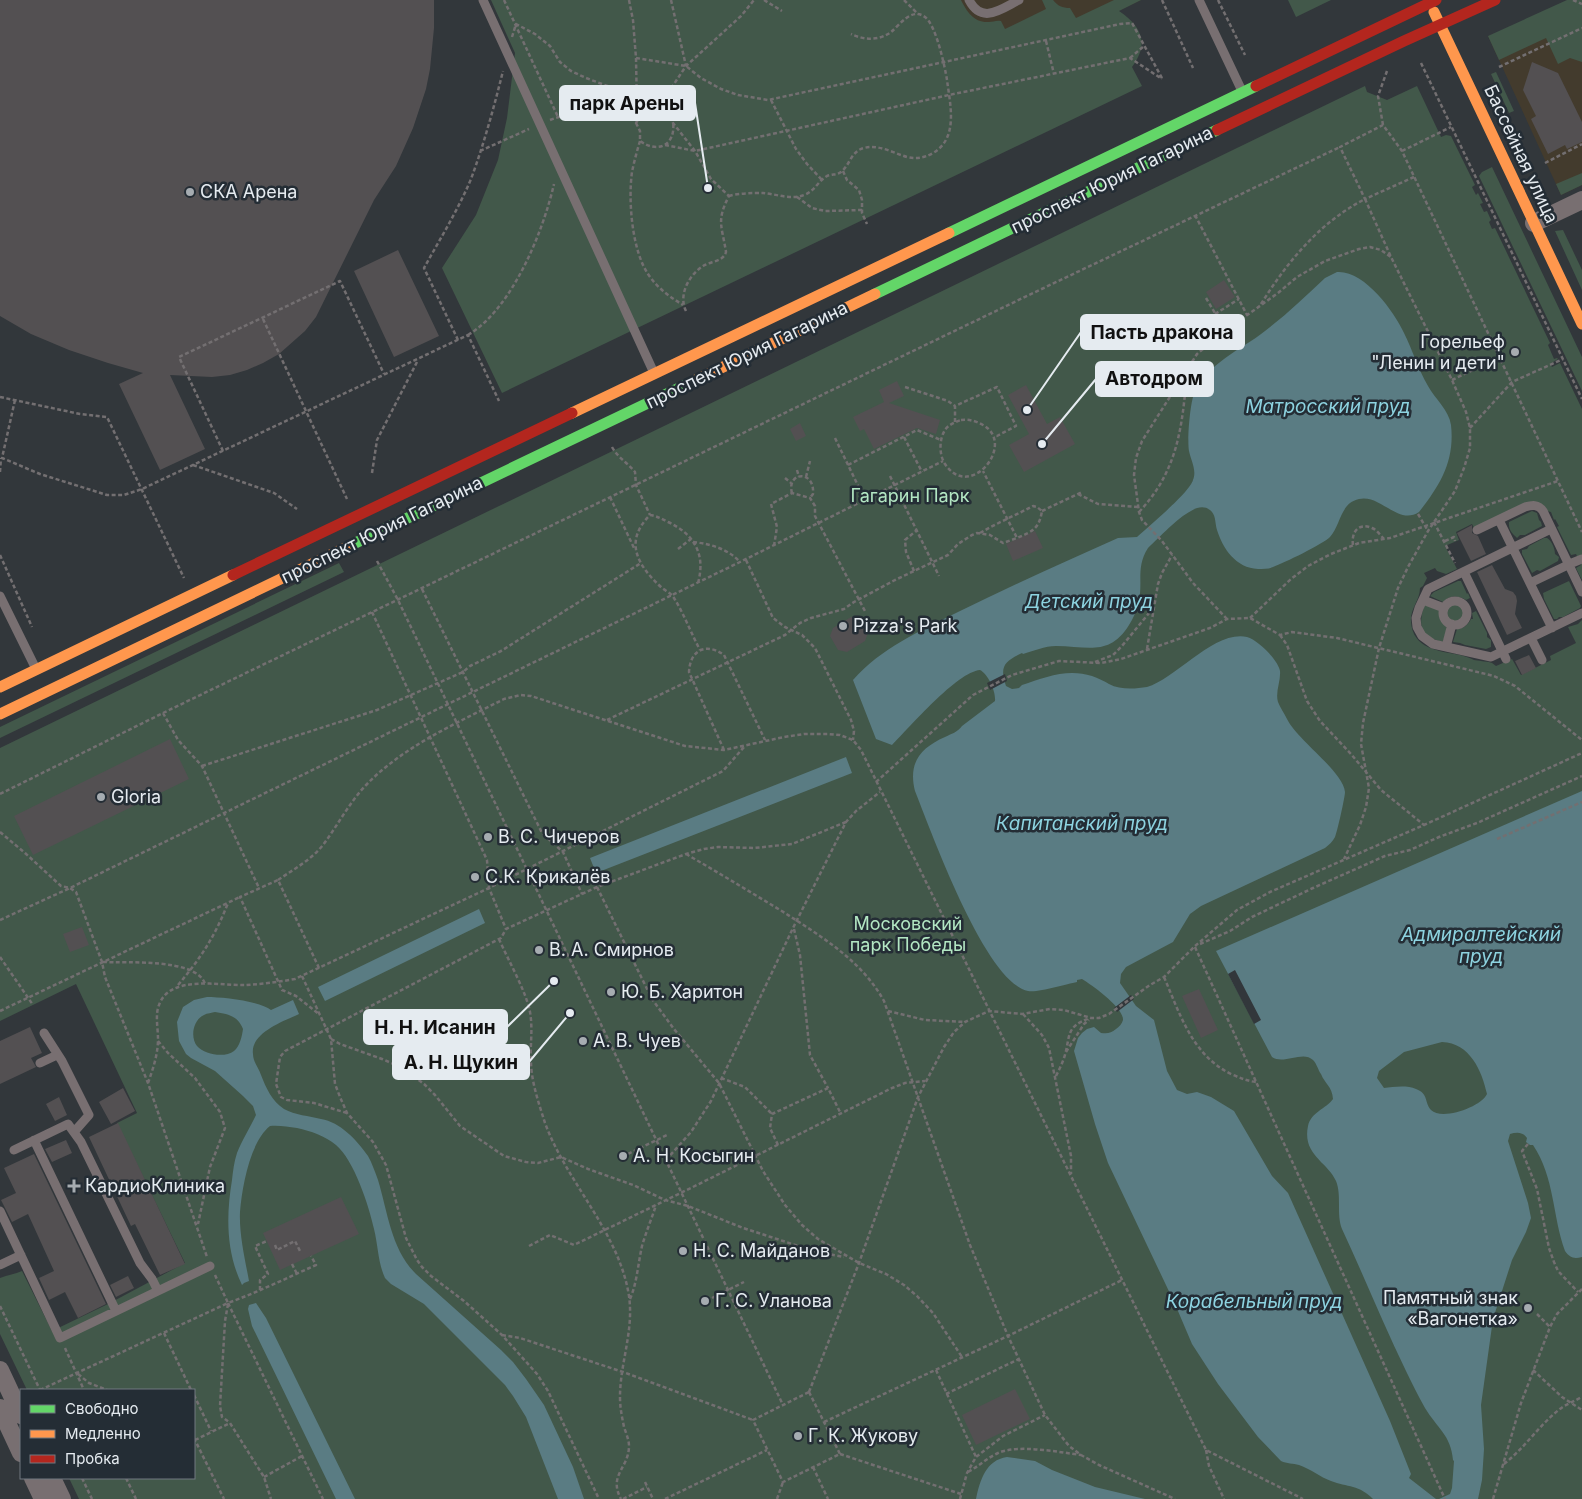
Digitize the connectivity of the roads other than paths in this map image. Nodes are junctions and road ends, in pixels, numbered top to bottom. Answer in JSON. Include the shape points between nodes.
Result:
{"nodes":[{"id":1,"x":483,"y":0,"type":"edge"},
{"id":2,"x":969,"y":0,"type":"edge"},
{"id":3,"x":1019,"y":0,"type":"edge"},
{"id":4,"x":1199,"y":0,"type":"edge"},
{"id":5,"x":1496,"y":0,"type":"edge"},
{"id":6,"x":1431,"y":1,"type":"edge"},
{"id":7,"x":1440,"y":25,"type":"junction"},
{"id":8,"x":1242,"y":91,"type":"junction"},
{"id":9,"x":1582,"y":200,"type":"edge"},
{"id":10,"x":1534,"y":223,"type":"junction"},
{"id":11,"x":1582,"y":324,"type":"edge"},
{"id":12,"x":654,"y":373,"type":"junction"},
{"id":13,"x":1499,"y":520,"type":"junction"},
{"id":14,"x":1552,"y":529,"type":"junction"},
{"id":15,"x":1478,"y":530,"type":"dead end"},
{"id":16,"x":1513,"y":548,"type":"junction"},
{"id":17,"x":1582,"y":559,"type":"edge"},
{"id":18,"x":1569,"y":564,"type":"junction"},
{"id":19,"x":1461,"y":570,"type":"junction"},
{"id":20,"x":1530,"y":583,"type":"junction"},
{"id":21,"x":1582,"y":592,"type":"edge"},
{"id":22,"x":0,"y":596,"type":"edge"},
{"id":23,"x":1423,"y":600,"type":"junction"},
{"id":24,"x":1478,"y":602,"type":"junction"},
{"id":25,"x":1467,"y":607,"type":"junction"},
{"id":26,"x":1444,"y":608,"type":"junction"},
{"id":27,"x":1582,"y":613,"type":"edge"},
{"id":28,"x":1452,"y":624,"type":"junction"},
{"id":29,"x":1552,"y":628,"type":"junction"},
{"id":30,"x":1532,"y":638,"type":"junction"},
{"id":31,"x":1446,"y":647,"type":"junction"},
{"id":32,"x":1505,"y":655,"type":"junction"},
{"id":33,"x":1542,"y":660,"type":"dead end"},
{"id":34,"x":36,"y":669,"type":"junction"},
{"id":35,"x":0,"y":687,"type":"edge"},
{"id":36,"x":0,"y":714,"type":"edge"},
{"id":37,"x":44,"y":1033,"type":"dead end"},
{"id":38,"x":57,"y":1055,"type":"junction"},
{"id":39,"x":40,"y":1063,"type":"dead end"},
{"id":40,"x":74,"y":1132,"type":"junction"},
{"id":41,"x":34,"y":1140,"type":"junction"},
{"id":42,"x":14,"y":1150,"type":"dead end"},
{"id":43,"x":0,"y":1210,"type":"edge"},
{"id":44,"x":21,"y":1255,"type":"junction"},
{"id":45,"x":0,"y":1265,"type":"edge"},
{"id":46,"x":210,"y":1266,"type":"road end"},
{"id":47,"x":158,"y":1291,"type":"junction"},
{"id":48,"x":116,"y":1311,"type":"junction"},
{"id":49,"x":0,"y":1370,"type":"edge"},
{"id":50,"x":6,"y":1399,"type":"edge"},
{"id":51,"x":0,"y":1408,"type":"edge"},
{"id":52,"x":20,"y":1414,"type":"edge"},
{"id":53,"x":20,"y":1451,"type":"edge"},
{"id":54,"x":34,"y":1479,"type":"edge"},
{"id":55,"x":52,"y":1479,"type":"edge"},
{"id":56,"x":44,"y":1499,"type":"edge"},
{"id":57,"x":62,"y":1499,"type":"edge"}],
"edges":[{"from":1,"to":12,"type":"lane"},
{"from":2,"to":3,"type":"lane","via":[[978,11],[991,14]]},
{"from":4,"to":8,"type":"lane"},
{"from":5,"to":7,"type":"main road","name":"проспект Юрия Гагарина"},
{"from":6,"to":7,"type":"main road","name":"Бассейная улица"},
{"from":6,"to":8,"type":"main road","name":"проспект Юрия Гагарина"},
{"from":7,"to":10,"type":"main road","name":"Бассейная улица"},
{"from":7,"to":36,"type":"main road","name":"проспект Юрия Гагарина"},
{"from":8,"to":12,"type":"main road","name":"проспект Юрия Гагарина"},
{"from":9,"to":10,"type":"street"},
{"from":10,"to":11,"type":"main road","name":"Бассейная улица"},
{"from":12,"to":34,"type":"main road","name":"проспект Юрия Гагарина"},
{"from":13,"to":14,"type":"lane","via":[[1535,505],[1543,510]]},
{"from":13,"to":15,"type":"lane"},
{"from":13,"to":16,"type":"lane"},
{"from":14,"to":16,"type":"lane"},
{"from":14,"to":18,"type":"lane"},
{"from":16,"to":19,"type":"lane"},
{"from":16,"to":20,"type":"lane"},
{"from":17,"to":18,"type":"lane"},
{"from":18,"to":20,"type":"lane"},
{"from":18,"to":21,"type":"lane"},
{"from":19,"to":23,"type":"lane","via":[[1428,589]]},
{"from":19,"to":24,"type":"lane"},
{"from":20,"to":29,"type":"lane"},
{"from":22,"to":34,"type":"lane"},
{"from":23,"to":26,"type":"lane"},
{"from":23,"to":31,"type":"lane","via":[[1416,618],[1418,630],[1430,642]]},
{"from":24,"to":25,"type":"lane"},
{"from":24,"to":32,"type":"lane"},
{"from":25,"to":26,"type":"lane","via":[[1454,600]]},
{"from":25,"to":28,"type":"lane","via":[[1465,620]]},
{"from":26,"to":28,"type":"lane","via":[[1444,618]]},
{"from":27,"to":29,"type":"lane"},
{"from":28,"to":31,"type":"lane"},
{"from":29,"to":30,"type":"lane"},
{"from":30,"to":32,"type":"lane"},
{"from":30,"to":33,"type":"lane"},
{"from":31,"to":32,"type":"lane","via":[[1491,657]]},
{"from":34,"to":35,"type":"main road","name":"проспект Юрия Гагарина"},
{"from":37,"to":38,"type":"lane"},
{"from":38,"to":39,"type":"lane"},
{"from":38,"to":40,"type":"lane","via":[[89,1115]]},
{"from":40,"to":41,"type":"lane","via":[[68,1124]]},
{"from":40,"to":47,"type":"lane","via":[[82,1142],[140,1263]]},
{"from":41,"to":42,"type":"lane"},
{"from":41,"to":48,"type":"lane"},
{"from":43,"to":44,"type":"lane"},
{"from":44,"to":45,"type":"lane"},
{"from":44,"to":48,"type":"lane","via":[[60,1338]]},
{"from":46,"to":47,"type":"lane"},
{"from":47,"to":48,"type":"lane"},
{"from":49,"to":50,"type":"street"},
{"from":50,"to":52,"type":"street"},
{"from":51,"to":53,"type":"street"},
{"from":54,"to":56,"type":"street"},
{"from":55,"to":57,"type":"street"}]}
